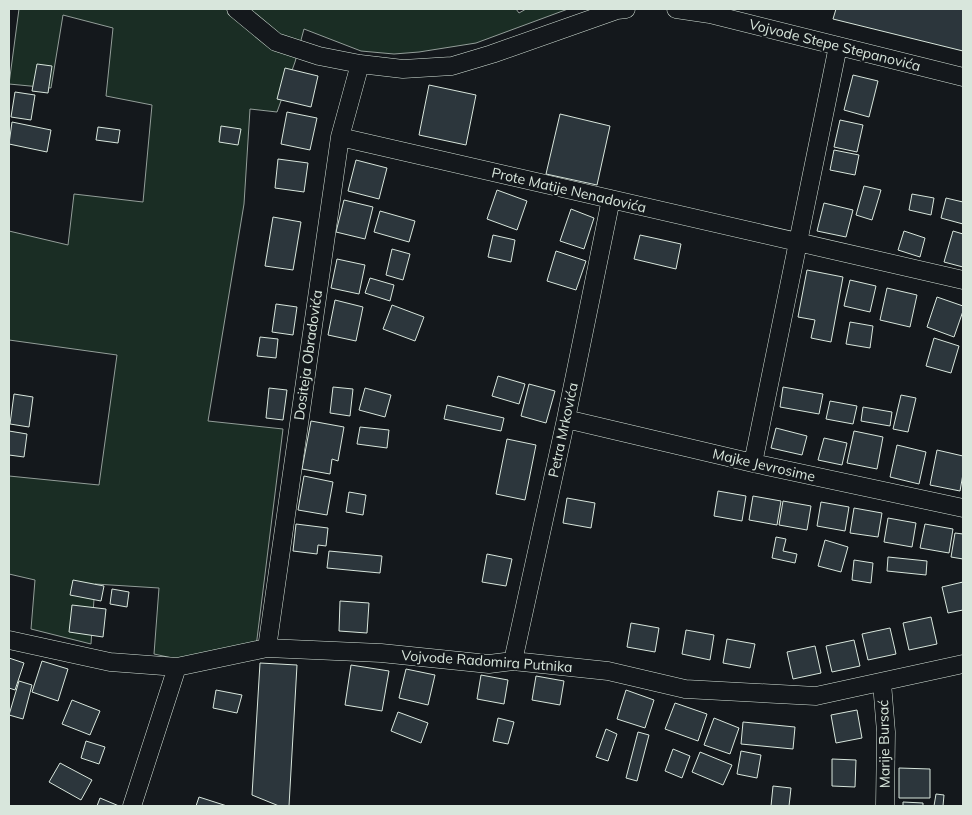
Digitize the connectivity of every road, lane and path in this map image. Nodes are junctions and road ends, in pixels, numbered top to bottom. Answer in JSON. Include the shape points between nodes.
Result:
{"nodes":[{"id":1,"x":236,"y":9,"type":"edge"},
{"id":2,"x":626,"y":9,"type":"edge"},
{"id":3,"x":676,"y":9,"type":"edge"},
{"id":4,"x":838,"y":46,"type":"junction"},
{"id":5,"x":360,"y":64,"type":"junction"},
{"id":6,"x":963,"y":77,"type":"edge"},
{"id":7,"x":340,"y":137,"type":"junction"},
{"id":8,"x":611,"y":199,"type":"junction"},
{"id":9,"x":798,"y":242,"type":"junction"},
{"id":10,"x":963,"y":280,"type":"edge"},
{"id":11,"x":566,"y":419,"type":"junction"},
{"id":12,"x":754,"y":463,"type":"junction"},
{"id":13,"x":963,"y":508,"type":"edge"},
{"id":14,"x":9,"y":640,"type":"edge"},
{"id":15,"x":267,"y":648,"type":"junction"},
{"id":16,"x":513,"y":661,"type":"junction"},
{"id":17,"x":963,"y":664,"type":"edge"},
{"id":18,"x":177,"y":667,"type":"junction"},
{"id":19,"x":882,"y":683,"type":"junction"},
{"id":20,"x":132,"y":806,"type":"edge"},
{"id":21,"x":885,"y":806,"type":"edge"}],
"edges":[{"from":1,"to":5,"type":"street","via":[[276,42],[319,56]]},
{"from":2,"to":5,"type":"street","via":[[452,66],[403,68]]},
{"from":3,"to":4,"type":"street","name":"Vojvode Stepe Stepanovića","via":[[710,14]]},
{"from":4,"to":6,"type":"street","name":"Vojvode Stepe Stepanovića"},
{"from":4,"to":9,"type":"street"},
{"from":5,"to":7,"type":"street","name":"Dositeja Obradovića"},
{"from":7,"to":8,"type":"street","name":"Prote Matije Nenadovića"},
{"from":7,"to":15,"type":"street","name":"Dositeja Obradovića"},
{"from":8,"to":9,"type":"street","name":"Prote Matije Nenadovića"},
{"from":8,"to":11,"type":"street","name":"Petra Mrkovića"},
{"from":9,"to":10,"type":"street","name":"Prote Matije Nenadovića"},
{"from":9,"to":12,"type":"street"},
{"from":11,"to":12,"type":"street","name":"Majke Jevrosime"},
{"from":11,"to":16,"type":"street","name":"Petra Mrkovića"},
{"from":12,"to":13,"type":"street","name":"Majke Jevrosime"},
{"from":14,"to":18,"type":"street","name":"Vojvode Radomira Putnika","via":[[110,662]]},
{"from":15,"to":16,"type":"street","name":"Vojvode Radomira Putnika","via":[[381,653],[489,664]]},
{"from":15,"to":18,"type":"street","name":"Vojvode Radomira Putnika"},
{"from":16,"to":19,"type":"street","name":"Vojvode Radomira Putnika","via":[[608,671],[703,690],[816,696]]},
{"from":17,"to":19,"type":"street","name":"Vojvode Radomira Putnika"},
{"from":18,"to":20,"type":"street"},
{"from":19,"to":21,"type":"street","name":"Marije Bursać","via":[[886,732]]}]}
